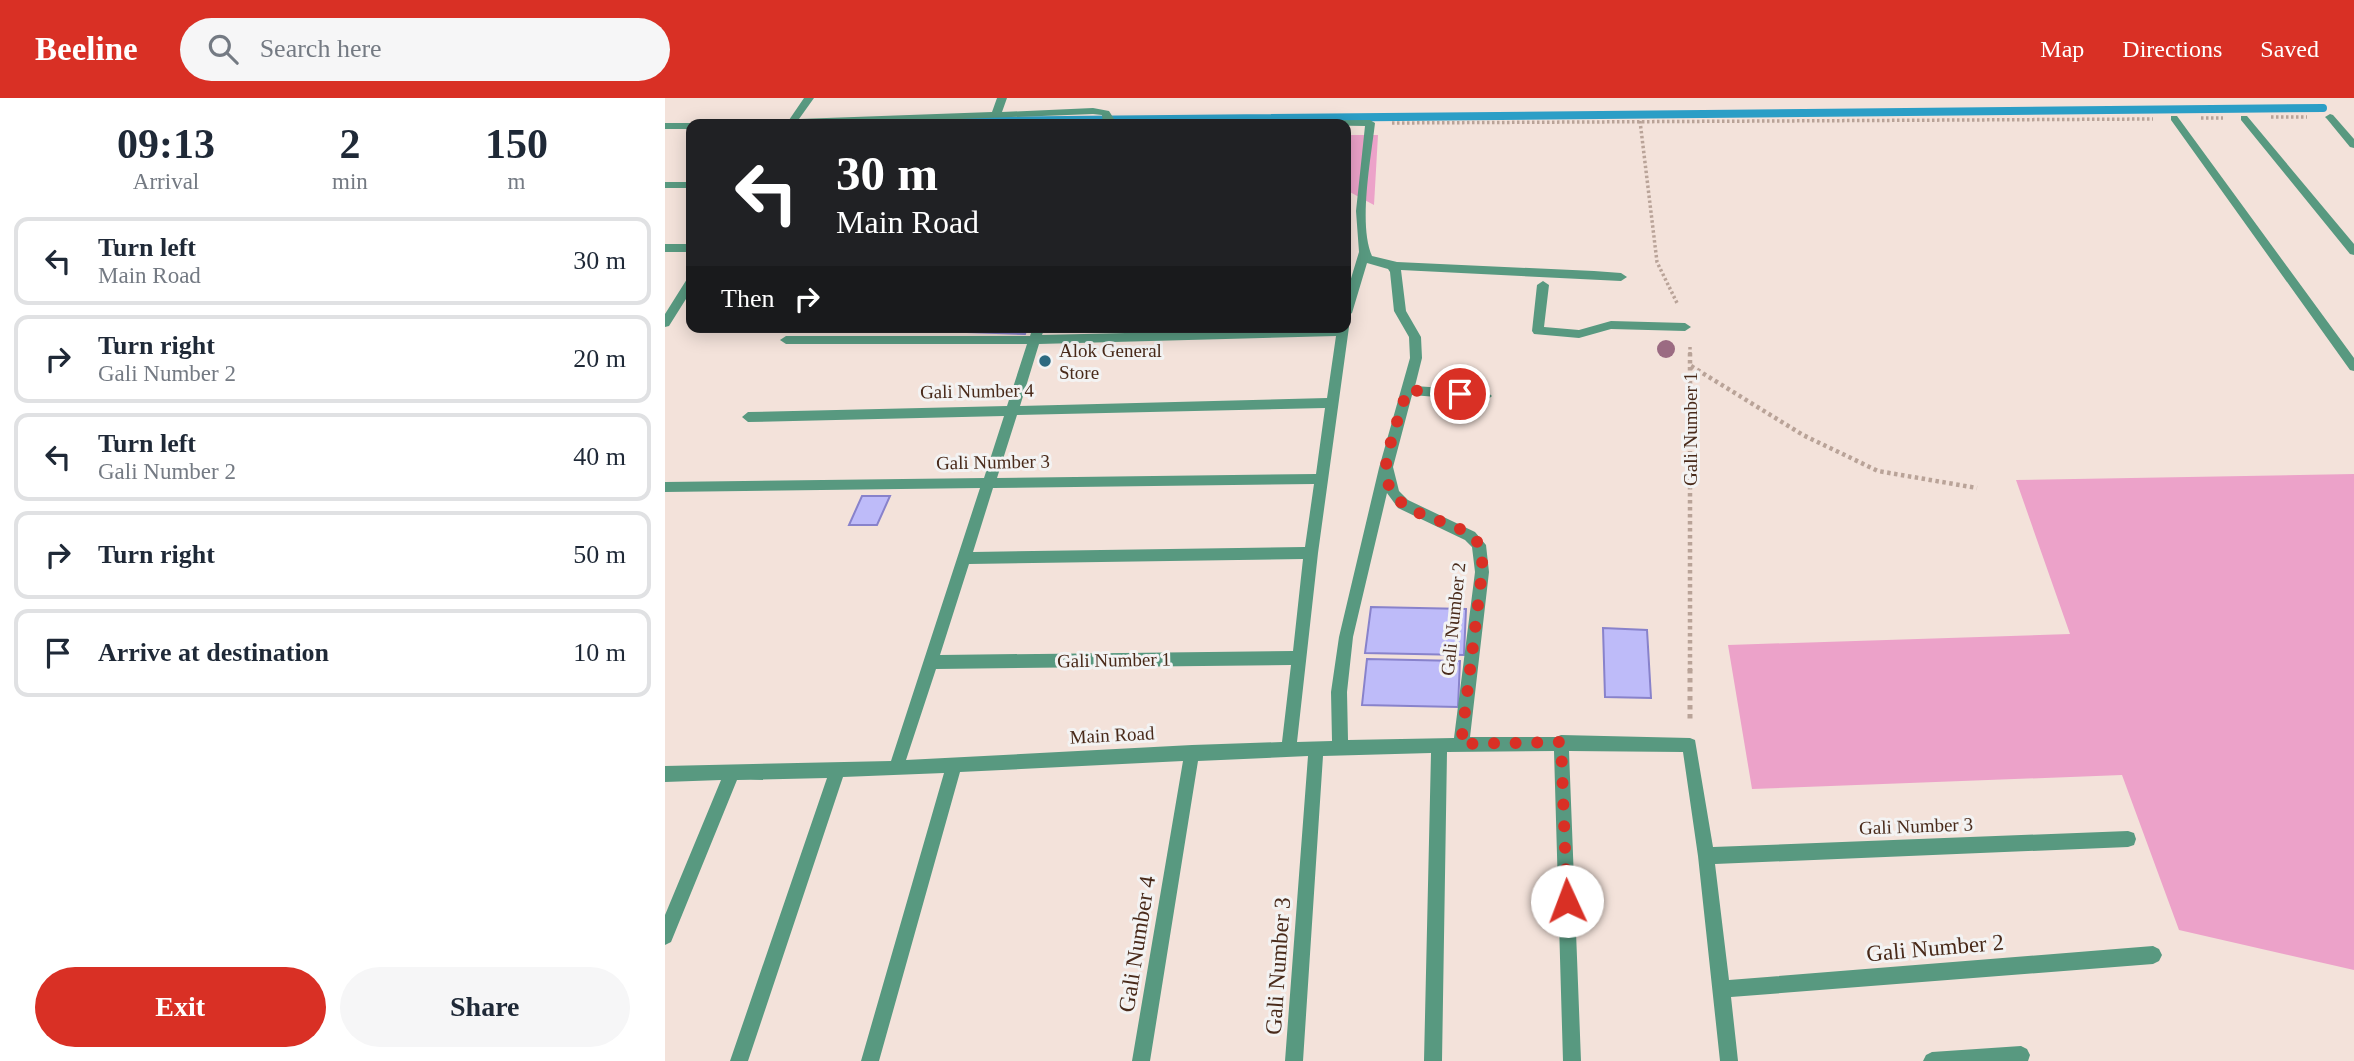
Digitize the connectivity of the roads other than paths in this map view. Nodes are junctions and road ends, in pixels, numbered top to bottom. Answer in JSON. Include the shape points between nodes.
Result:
{"nodes":[{"id":1,"x":809,"y":98,"type":"edge"},
{"id":2,"x":1002,"y":98,"type":"edge"},
{"id":3,"x":995,"y":116,"type":"junction"},
{"id":4,"x":2330,"y":117,"type":"road end"},
{"id":5,"x":2173,"y":118,"type":"road end"},
{"id":6,"x":2244,"y":118,"type":"road end"},
{"id":7,"x":795,"y":119,"type":"edge"},
{"id":8,"x":919,"y":119,"type":"edge"},
{"id":9,"x":1109,"y":119,"type":"edge"},
{"id":10,"x":1351,"y":123,"type":"edge"},
{"id":11,"x":686,"y":125,"type":"edge"},
{"id":12,"x":665,"y":126,"type":"edge"},
{"id":13,"x":2354,"y":145,"type":"edge"},
{"id":14,"x":665,"y":185,"type":"edge"},
{"id":15,"x":686,"y":185,"type":"edge"},
{"id":16,"x":1351,"y":218,"type":"edge"},
{"id":17,"x":1360,"y":218,"type":"junction"},
{"id":18,"x":665,"y":248,"type":"edge"},
{"id":19,"x":686,"y":248,"type":"edge"},
{"id":20,"x":2354,"y":251,"type":"edge"},
{"id":21,"x":1365,"y":252,"type":"junction"},
{"id":22,"x":1392,"y":266,"type":"junction"},
{"id":23,"x":1359,"y":272,"type":"junction"},
{"id":24,"x":1351,"y":273,"type":"edge"},
{"id":25,"x":1621,"y":277,"type":"dead end"},
{"id":26,"x":1543,"y":285,"type":"dead end"},
{"id":27,"x":686,"y":289,"type":"edge"},
{"id":28,"x":1351,"y":297,"type":"edge"},
{"id":29,"x":667,"y":317,"type":"edge"},
{"id":30,"x":1685,"y":327,"type":"road end"},
{"id":31,"x":1113,"y":333,"type":"edge"},
{"id":32,"x":1342,"y":333,"type":"edge"},
{"id":33,"x":1037,"y":334,"type":"edge"},
{"id":34,"x":786,"y":340,"type":"dead end"},
{"id":35,"x":2354,"y":368,"type":"edge"},
{"id":36,"x":1407,"y":390,"type":"junction"},
{"id":37,"x":1486,"y":396,"type":"dead end"},
{"id":38,"x":1333,"y":403,"type":"junction"},
{"id":39,"x":1010,"y":411,"type":"junction"},
{"id":40,"x":748,"y":417,"type":"dead end"},
{"id":41,"x":1386,"y":468,"type":"junction"},
{"id":42,"x":1321,"y":479,"type":"junction"},
{"id":43,"x":988,"y":484,"type":"junction"},
{"id":44,"x":665,"y":487,"type":"edge"},
{"id":45,"x":1311,"y":553,"type":"junction"},
{"id":46,"x":964,"y":558,"type":"junction"},
{"id":47,"x":1299,"y":658,"type":"junction"},
{"id":48,"x":930,"y":662,"type":"junction"},
{"id":49,"x":1561,"y":742,"type":"junction"},
{"id":50,"x":1461,"y":744,"type":"junction"},
{"id":51,"x":1439,"y":745,"type":"junction"},
{"id":52,"x":1341,"y":747,"type":"junction"},
{"id":53,"x":1289,"y":748,"type":"junction"},
{"id":54,"x":1316,"y":748,"type":"junction"},
{"id":55,"x":1192,"y":752,"type":"junction"},
{"id":56,"x":954,"y":765,"type":"junction"},
{"id":57,"x":896,"y":768,"type":"junction"},
{"id":58,"x":838,"y":770,"type":"junction"},
{"id":59,"x":732,"y":772,"type":"junction"},
{"id":60,"x":665,"y":774,"type":"edge"},
{"id":61,"x":2128,"y":839,"type":"dead end"},
{"id":62,"x":1706,"y":856,"type":"junction"},
{"id":63,"x":665,"y":936,"type":"edge"},
{"id":64,"x":2153,"y":955,"type":"dead end"},
{"id":65,"x":1721,"y":989,"type":"junction"},
{"id":66,"x":2021,"y":1055,"type":"dead end"},
{"id":67,"x":739,"y":1061,"type":"edge"},
{"id":68,"x":870,"y":1061,"type":"edge"},
{"id":69,"x":1141,"y":1061,"type":"edge"},
{"id":70,"x":1294,"y":1061,"type":"edge"},
{"id":71,"x":1433,"y":1061,"type":"edge"},
{"id":72,"x":1572,"y":1061,"type":"edge"},
{"id":73,"x":1729,"y":1061,"type":"edge"},
{"id":74,"x":1932,"y":1061,"type":"edge"}],
"edges":[{"from":1,"to":7,"type":"street"},
{"from":2,"to":3,"type":"street"},
{"from":3,"to":8,"type":"street"},
{"from":3,"to":9,"type":"street","via":[[1093,111],[1105,113]]},
{"from":4,"to":13,"type":"street"},
{"from":5,"to":35,"type":"street"},
{"from":6,"to":20,"type":"street"},
{"from":10,"to":17,"type":"street","via":[[1370,123]]},
{"from":11,"to":12,"type":"street"},
{"from":14,"to":15,"type":"street"},
{"from":16,"to":17,"type":"street"},
{"from":17,"to":21,"type":"street"},
{"from":18,"to":19,"type":"street"},
{"from":21,"to":22,"type":"street","via":[[1371,261]]},
{"from":21,"to":23,"type":"street"},
{"from":22,"to":25,"type":"street"},
{"from":22,"to":36,"type":"street","via":[[1400,311],[1417,346]]},
{"from":23,"to":24,"type":"street"},
{"from":23,"to":28,"type":"street"},
{"from":26,"to":30,"type":"street","via":[[1538,331],[1579,334],[1611,325]]},
{"from":27,"to":29,"type":"street"},
{"from":31,"to":33,"type":"street"},
{"from":32,"to":38,"type":"street"},
{"from":33,"to":34,"type":"street"},
{"from":33,"to":39,"type":"street"},
{"from":36,"to":37,"type":"street"},
{"from":36,"to":41,"type":"street"},
{"from":38,"to":39,"type":"street","name":"Gali Number 4"},
{"from":38,"to":42,"type":"street"},
{"from":39,"to":40,"type":"street","name":"Gali Number 4"},
{"from":39,"to":43,"type":"street"},
{"from":41,"to":50,"type":"street","name":"Gali Number 2","via":[[1393,493],[1403,504],[1471,536],[1479,545],[1482,572]]},
{"from":41,"to":52,"type":"street","via":[[1346,637],[1339,692]]},
{"from":42,"to":43,"type":"street","name":"Gali Number 3"},
{"from":42,"to":45,"type":"street"},
{"from":43,"to":44,"type":"street","name":"Gali Number 3"},
{"from":43,"to":46,"type":"street"},
{"from":45,"to":46,"type":"street"},
{"from":45,"to":47,"type":"street"},
{"from":46,"to":48,"type":"street"},
{"from":47,"to":48,"type":"street","name":"Gali Number 1"},
{"from":47,"to":53,"type":"street"},
{"from":48,"to":57,"type":"street"},
{"from":49,"to":50,"type":"street","name":"Main Road"},
{"from":49,"to":62,"type":"street","name":"Main Road","via":[[1690,745]]},
{"from":49,"to":72,"type":"street"},
{"from":50,"to":51,"type":"street","name":"Main Road"},
{"from":51,"to":52,"type":"street","name":"Main Road"},
{"from":51,"to":71,"type":"street"},
{"from":52,"to":54,"type":"street","name":"Main Road"},
{"from":53,"to":54,"type":"street","name":"Main Road"},
{"from":53,"to":55,"type":"street","name":"Main Road"},
{"from":54,"to":70,"type":"street","name":"Gali Number 3"},
{"from":55,"to":56,"type":"street","name":"Main Road"},
{"from":55,"to":69,"type":"street","name":"Gali Number 4"},
{"from":56,"to":57,"type":"street","name":"Main Road"},
{"from":56,"to":68,"type":"street"},
{"from":57,"to":58,"type":"street","name":"Main Road"},
{"from":58,"to":59,"type":"street","name":"Main Road"},
{"from":58,"to":67,"type":"street"},
{"from":59,"to":60,"type":"street","name":"Main Road"},
{"from":59,"to":63,"type":"street"},
{"from":61,"to":62,"type":"street","name":"Gali Number 3"},
{"from":62,"to":65,"type":"street"},
{"from":64,"to":65,"type":"street","name":"Gali Number 2"},
{"from":65,"to":73,"type":"street"},
{"from":66,"to":74,"type":"street"}]}
